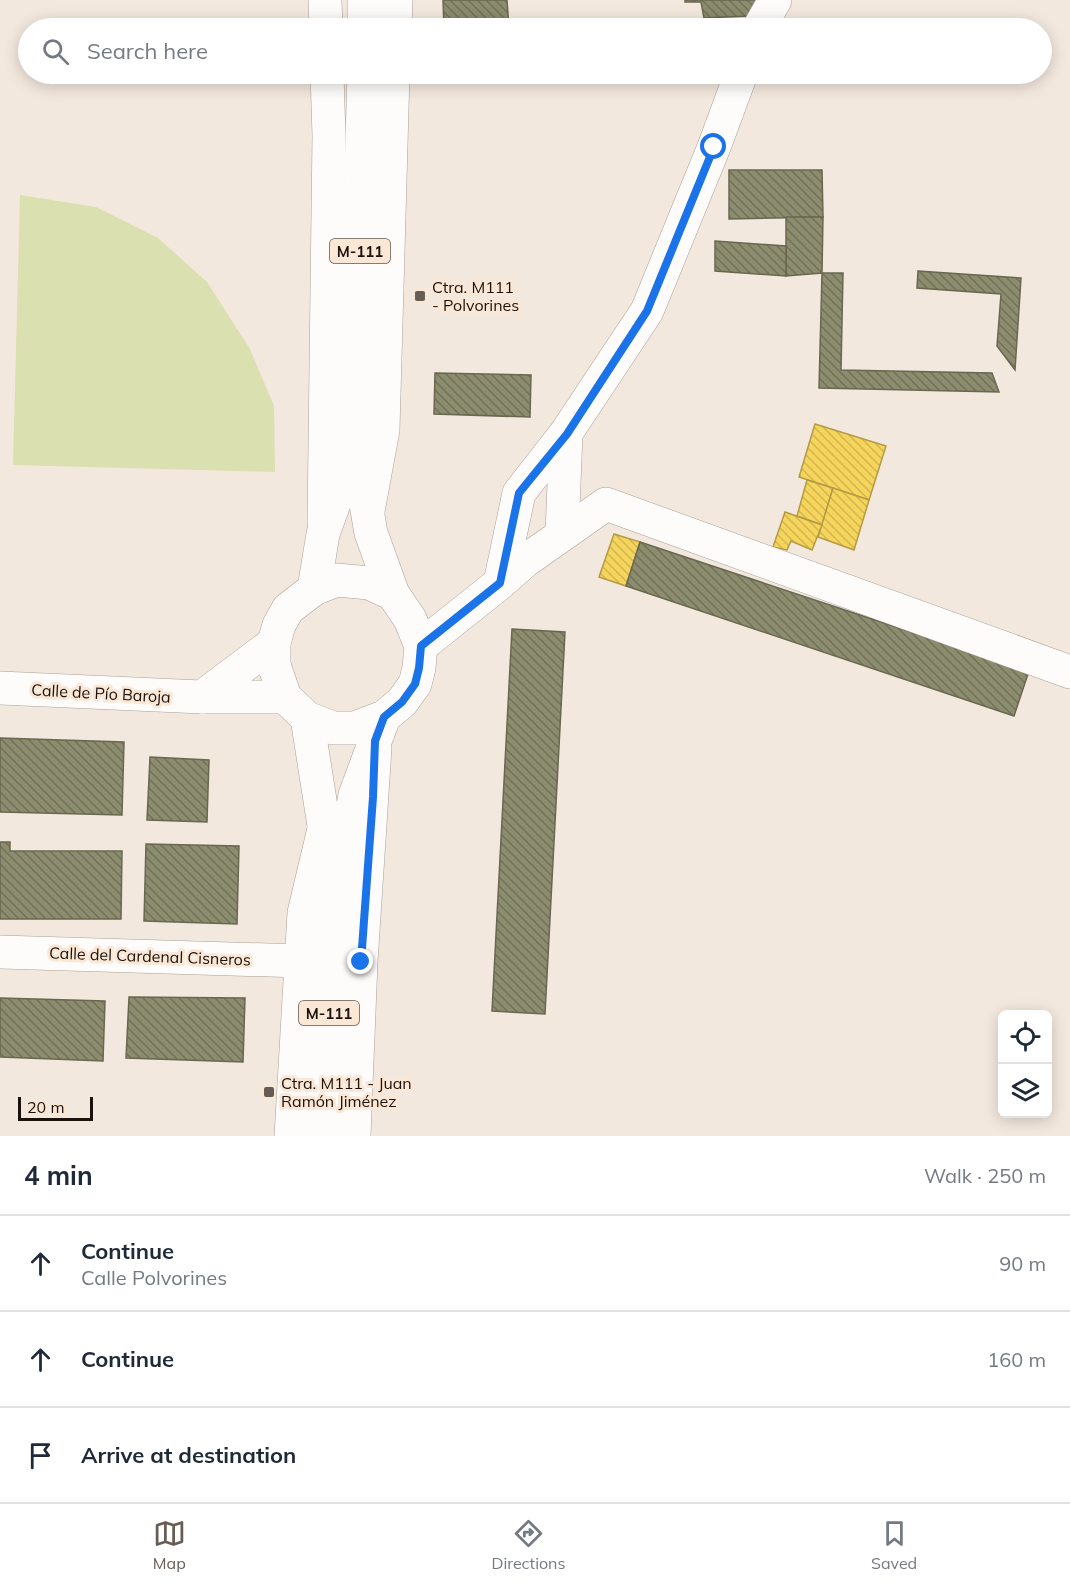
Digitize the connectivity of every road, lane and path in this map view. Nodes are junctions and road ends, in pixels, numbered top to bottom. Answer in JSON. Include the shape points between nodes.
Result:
{"nodes":[{"id":1,"x":325,"y":0,"type":"edge"},
{"id":2,"x":364,"y":0,"type":"edge"},
{"id":3,"x":396,"y":0,"type":"edge"},
{"id":4,"x":775,"y":0,"type":"edge"},
{"id":5,"x":326,"y":18,"type":"edge"},
{"id":6,"x":364,"y":18,"type":"edge"},
{"id":7,"x":395,"y":18,"type":"edge"},
{"id":8,"x":765,"y":18,"type":"edge"},
{"id":9,"x":327,"y":84,"type":"edge"},
{"id":10,"x":364,"y":84,"type":"edge"},
{"id":11,"x":393,"y":84,"type":"edge"},
{"id":12,"x":737,"y":84,"type":"edge"},
{"id":13,"x":353,"y":429,"type":"junction"},
{"id":14,"x":567,"y":434,"type":"junction"},
{"id":15,"x":367,"y":513,"type":"junction"},
{"id":16,"x":323,"y":534,"type":"junction"},
{"id":17,"x":562,"y":534,"type":"junction"},
{"id":18,"x":500,"y":583,"type":"junction"},
{"id":19,"x":314,"y":589,"type":"junction"},
{"id":20,"x":393,"y":594,"type":"junction"},
{"id":21,"x":274,"y":643,"type":"junction"},
{"id":22,"x":421,"y":646,"type":"junction"},
{"id":23,"x":1070,"y":672,"type":"edge"},
{"id":24,"x":0,"y":688,"type":"edge"},
{"id":25,"x":202,"y":697,"type":"junction"},
{"id":26,"x":296,"y":708,"type":"junction"},
{"id":27,"x":380,"y":729,"type":"junction"},
{"id":28,"x":324,"y":830,"type":"junction"},
{"id":29,"x":334,"y":889,"type":"junction"},
{"id":30,"x":0,"y":952,"type":"edge"},
{"id":31,"x":301,"y":961,"type":"junction"},
{"id":32,"x":291,"y":1136,"type":"edge"},
{"id":33,"x":323,"y":1136,"type":"edge"},
{"id":34,"x":354,"y":1136,"type":"edge"}],
"edges":[{"from":1,"to":5,"type":"main road"},
{"from":2,"to":6,"type":"main road"},
{"from":3,"to":7,"type":"main road"},
{"from":4,"to":8,"type":"main road"},
{"from":9,"to":16,"type":"main road"},
{"from":10,"to":13,"type":"main road","number":"M-111"},
{"from":11,"to":15,"type":"main road","via":[[383,430]]},
{"from":12,"to":14,"type":"main road","via":[[647,311]]},
{"from":13,"to":15,"type":"main road","number":"M-111"},
{"from":13,"to":16,"type":"main road","number":"M-111"},
{"from":14,"to":17,"type":"main road"},
{"from":14,"to":18,"type":"main road","via":[[519,493]]},
{"from":15,"to":20,"type":"main road","number":"M-111"},
{"from":16,"to":19,"type":"main road","number":"M-111"},
{"from":17,"to":18,"type":"main road"},
{"from":17,"to":23,"type":"main road","via":[[606,504]]},
{"from":18,"to":22,"type":"main road"},
{"from":19,"to":20,"type":"main road","number":"M-111","via":[[337,579],[369,583]]},
{"from":19,"to":21,"type":"main road","number":"M-111","via":[[288,609]]},
{"from":20,"to":22,"type":"main road","number":"M-111","via":[[410,619]]},
{"from":21,"to":25,"type":"main road"},
{"from":21,"to":26,"type":"main road","number":"M-111","via":[[274,665]]},
{"from":22,"to":27,"type":"main road","number":"M-111","via":[[415,684]]},
{"from":24,"to":25,"type":"main road","name":"Calle de Pío Baroja"},
{"from":25,"to":26,"type":"main road","name":"Calle de Pío Baroja"},
{"from":26,"to":27,"type":"main road","number":"M-111","via":[[333,728]]},
{"from":26,"to":28,"type":"main road","number":"M-111"},
{"from":27,"to":29,"type":"main road","number":"M-111","via":[[355,795]]},
{"from":27,"to":34,"type":"main road","via":[[361,962]]},
{"from":28,"to":29,"type":"main road","number":"M-111"},
{"from":28,"to":31,"type":"main road","via":[[304,913]]},
{"from":29,"to":33,"type":"main road","number":"M-111"},
{"from":30,"to":31,"type":"main road","name":"Calle del Cardenal Cisneros"},
{"from":31,"to":32,"type":"main road"}]}
